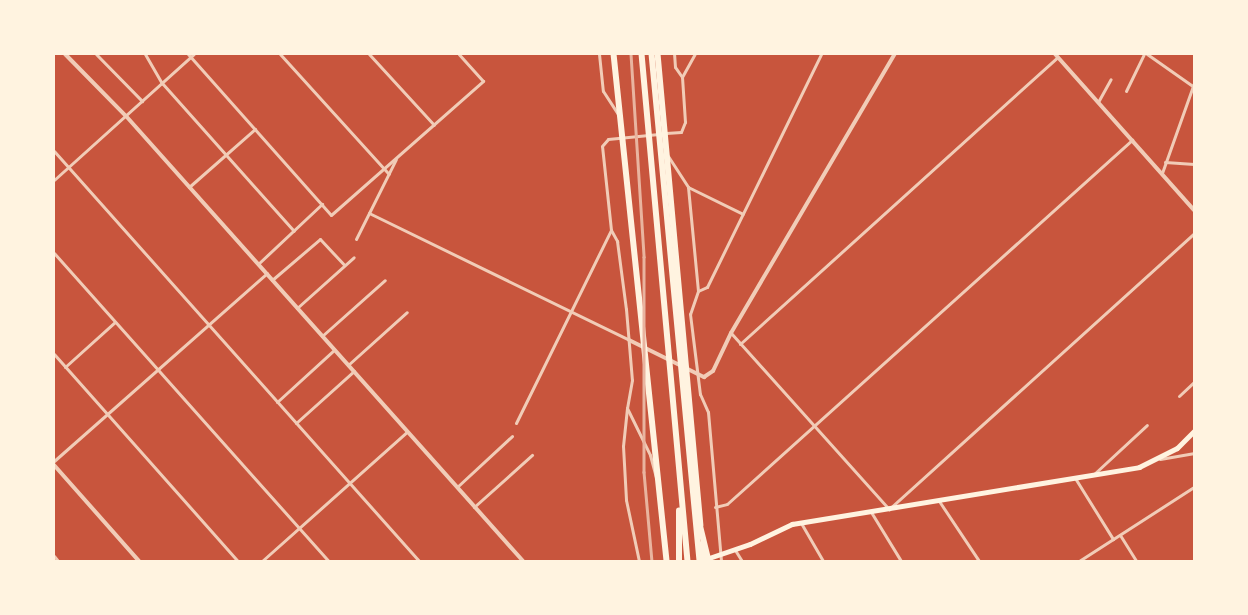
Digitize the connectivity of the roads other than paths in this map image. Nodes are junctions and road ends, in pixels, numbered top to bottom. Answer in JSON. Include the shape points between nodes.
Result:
{"nodes":[{"id":1,"x":65,"y":54,"type":"edge"},
{"id":2,"x":96,"y":54,"type":"edge"},
{"id":3,"x":145,"y":54,"type":"edge"},
{"id":4,"x":194,"y":54,"type":"edge"},
{"id":5,"x":280,"y":54,"type":"edge"},
{"id":6,"x":368,"y":54,"type":"edge"},
{"id":7,"x":459,"y":54,"type":"edge"},
{"id":8,"x":599,"y":54,"type":"edge"},
{"id":9,"x":614,"y":54,"type":"edge"},
{"id":10,"x":642,"y":54,"type":"edge"},
{"id":11,"x":652,"y":54,"type":"edge"},
{"id":12,"x":658,"y":54,"type":"edge"},
{"id":13,"x":674,"y":54,"type":"edge"},
{"id":14,"x":695,"y":54,"type":"edge"},
{"id":15,"x":822,"y":54,"type":"edge"},
{"id":16,"x":895,"y":54,"type":"edge"},
{"id":17,"x":1146,"y":54,"type":"edge"},
{"id":18,"x":189,"y":55,"type":"edge"},
{"id":19,"x":1056,"y":55,"type":"edge"},
{"id":20,"x":682,"y":77,"type":"junction"},
{"id":21,"x":1111,"y":80,"type":"dead end"},
{"id":22,"x":162,"y":83,"type":"junction"},
{"id":23,"x":1194,"y":85,"type":"edge"},
{"id":24,"x":1126,"y":91,"type":"dead end"},
{"id":25,"x":142,"y":101,"type":"junction"},
{"id":26,"x":1098,"y":102,"type":"junction"},
{"id":27,"x":126,"y":116,"type":"junction"},
{"id":28,"x":620,"y":118,"type":"junction"},
{"id":29,"x":434,"y":125,"type":"junction"},
{"id":30,"x":255,"y":129,"type":"junction"},
{"id":31,"x":666,"y":133,"type":"junction"},
{"id":32,"x":622,"y":137,"type":"junction"},
{"id":33,"x":1132,"y":140,"type":"junction"},
{"id":34,"x":54,"y":151,"type":"edge"},
{"id":35,"x":225,"y":155,"type":"junction"},
{"id":36,"x":398,"y":156,"type":"junction"},
{"id":37,"x":668,"y":156,"type":"junction"},
{"id":38,"x":1165,"y":162,"type":"junction"},
{"id":39,"x":1194,"y":164,"type":"edge"},
{"id":40,"x":68,"y":167,"type":"junction"},
{"id":41,"x":382,"y":170,"type":"junction"},
{"id":42,"x":1162,"y":173,"type":"junction"},
{"id":43,"x":389,"y":174,"type":"junction"},
{"id":44,"x":54,"y":180,"type":"edge"},
{"id":45,"x":189,"y":187,"type":"junction"},
{"id":46,"x":688,"y":187,"type":"junction"},
{"id":47,"x":322,"y":204,"type":"junction"},
{"id":48,"x":1194,"y":210,"type":"edge"},
{"id":49,"x":369,"y":213,"type":"junction"},
{"id":50,"x":743,"y":214,"type":"junction"},
{"id":51,"x":610,"y":230,"type":"junction"},
{"id":52,"x":294,"y":231,"type":"junction"},
{"id":53,"x":1194,"y":234,"type":"edge"},
{"id":54,"x":356,"y":239,"type":"dead end"},
{"id":55,"x":54,"y":253,"type":"edge"},
{"id":56,"x":354,"y":257,"type":"dead end"},
{"id":57,"x":258,"y":264,"type":"junction"},
{"id":58,"x":344,"y":266,"type":"junction"},
{"id":59,"x":267,"y":273,"type":"junction"},
{"id":60,"x":272,"y":280,"type":"junction"},
{"id":61,"x":385,"y":280,"type":"dead end"},
{"id":62,"x":698,"y":291,"type":"junction"},
{"id":63,"x":297,"y":308,"type":"junction"},
{"id":64,"x":570,"y":311,"type":"junction"},
{"id":65,"x":407,"y":312,"type":"dead end"},
{"id":66,"x":115,"y":322,"type":"junction"},
{"id":67,"x":208,"y":325,"type":"junction"},
{"id":68,"x":731,"y":333,"type":"junction"},
{"id":69,"x":322,"y":336,"type":"junction"},
{"id":70,"x":629,"y":340,"type":"junction"},
{"id":71,"x":740,"y":344,"type":"junction"},
{"id":72,"x":645,"y":348,"type":"junction"},
{"id":73,"x":334,"y":350,"type":"junction"},
{"id":74,"x":54,"y":354,"type":"edge"},
{"id":75,"x":348,"y":364,"type":"junction"},
{"id":76,"x":65,"y":367,"type":"junction"},
{"id":77,"x":687,"y":369,"type":"junction"},
{"id":78,"x":158,"y":370,"type":"junction"},
{"id":79,"x":354,"y":371,"type":"junction"},
{"id":80,"x":697,"y":373,"type":"junction"},
{"id":81,"x":1194,"y":382,"type":"edge"},
{"id":82,"x":1179,"y":396,"type":"dead end"},
{"id":83,"x":277,"y":402,"type":"junction"},
{"id":84,"x":627,"y":408,"type":"junction"},
{"id":85,"x":108,"y":415,"type":"junction"},
{"id":86,"x":296,"y":423,"type":"junction"},
{"id":87,"x":516,"y":423,"type":"dead end"},
{"id":88,"x":1147,"y":425,"type":"dead end"},
{"id":89,"x":814,"y":427,"type":"junction"},
{"id":90,"x":1194,"y":431,"type":"edge"},
{"id":91,"x":407,"y":432,"type":"junction"},
{"id":92,"x":512,"y":436,"type":"dead end"},
{"id":93,"x":1194,"y":454,"type":"edge"},
{"id":94,"x":532,"y":455,"type":"dead end"},
{"id":95,"x":1160,"y":459,"type":"junction"},
{"id":96,"x":54,"y":461,"type":"edge"},
{"id":97,"x":54,"y":465,"type":"edge"},
{"id":98,"x":1094,"y":474,"type":"junction"},
{"id":99,"x":1074,"y":478,"type":"junction"},
{"id":100,"x":350,"y":484,"type":"junction"},
{"id":101,"x":457,"y":487,"type":"junction"},
{"id":102,"x":1194,"y":487,"type":"edge"},
{"id":103,"x":659,"y":490,"type":"junction"},
{"id":104,"x":680,"y":494,"type":"junction"},
{"id":105,"x":939,"y":501,"type":"junction"},
{"id":106,"x":474,"y":506,"type":"junction"},
{"id":107,"x":715,"y":507,"type":"junction"},
{"id":108,"x":889,"y":509,"type":"junction"},
{"id":109,"x":871,"y":512,"type":"junction"},
{"id":110,"x":801,"y":523,"type":"junction"},
{"id":111,"x":300,"y":529,"type":"junction"},
{"id":112,"x":1120,"y":535,"type":"junction"},
{"id":113,"x":1113,"y":539,"type":"junction"},
{"id":114,"x":735,"y":550,"type":"junction"},
{"id":115,"x":720,"y":554,"type":"junction"},
{"id":116,"x":54,"y":556,"type":"edge"},
{"id":117,"x":58,"y":561,"type":"edge"},
{"id":118,"x":138,"y":561,"type":"edge"},
{"id":119,"x":238,"y":561,"type":"edge"},
{"id":120,"x":262,"y":561,"type":"edge"},
{"id":121,"x":328,"y":561,"type":"edge"},
{"id":122,"x":419,"y":561,"type":"edge"},
{"id":123,"x":523,"y":561,"type":"edge"},
{"id":124,"x":639,"y":561,"type":"edge"},
{"id":125,"x":666,"y":561,"type":"edge"},
{"id":126,"x":679,"y":561,"type":"edge"},
{"id":127,"x":688,"y":561,"type":"edge"},
{"id":128,"x":704,"y":561,"type":"edge"},
{"id":129,"x":721,"y":561,"type":"edge"},
{"id":130,"x":742,"y":561,"type":"edge"},
{"id":131,"x":823,"y":561,"type":"edge"},
{"id":132,"x":901,"y":561,"type":"edge"},
{"id":133,"x":979,"y":561,"type":"edge"},
{"id":134,"x":1079,"y":561,"type":"edge"},
{"id":135,"x":1136,"y":561,"type":"edge"}],
"edges":[{"from":1,"to":27,"type":"street"},
{"from":2,"to":25,"type":"street"},
{"from":3,"to":22,"type":"street"},
{"from":4,"to":18,"type":"street"},
{"from":5,"to":41,"type":"street"},
{"from":6,"to":29,"type":"street"},
{"from":7,"to":29,"type":"street","via":[[483,81]]},
{"from":8,"to":28,"type":"street","via":[[602,91]]},
{"from":9,"to":28,"type":"highway"},
{"from":10,"to":104,"type":"highway"},
{"from":11,"to":128,"type":"highway","via":[[694,498]]},
{"from":12,"to":31,"type":"highway"},
{"from":13,"to":20,"type":"street","via":[[675,67]]},
{"from":14,"to":20,"type":"street"},
{"from":15,"to":50,"type":"street"},
{"from":16,"to":68,"type":"street"},
{"from":17,"to":23,"type":"street"},
{"from":17,"to":24,"type":"street"},
{"from":18,"to":22,"type":"street"},
{"from":18,"to":30,"type":"street"},
{"from":19,"to":26,"type":"street"},
{"from":19,"to":71,"type":"street"},
{"from":20,"to":31,"type":"street","via":[[685,122],[681,132]]},
{"from":21,"to":26,"type":"street"},
{"from":22,"to":25,"type":"street"},
{"from":22,"to":35,"type":"street"},
{"from":23,"to":38,"type":"street"},
{"from":25,"to":27,"type":"street"},
{"from":26,"to":33,"type":"street"},
{"from":27,"to":40,"type":"street"},
{"from":27,"to":45,"type":"street"},
{"from":28,"to":32,"type":"highway"},
{"from":29,"to":36,"type":"street"},
{"from":30,"to":35,"type":"street"},
{"from":30,"to":47,"type":"street"},
{"from":31,"to":32,"type":"street"},
{"from":31,"to":37,"type":"highway"},
{"from":32,"to":51,"type":"street","via":[[608,139],[602,146]]},
{"from":32,"to":72,"type":"highway"},
{"from":33,"to":42,"type":"street"},
{"from":33,"to":89,"type":"street"},
{"from":34,"to":40,"type":"street"},
{"from":35,"to":45,"type":"street"},
{"from":35,"to":52,"type":"street"},
{"from":36,"to":41,"type":"street"},
{"from":36,"to":43,"type":"street"},
{"from":37,"to":46,"type":"street"},
{"from":37,"to":77,"type":"highway"},
{"from":38,"to":39,"type":"street"},
{"from":38,"to":42,"type":"street"},
{"from":40,"to":44,"type":"street"},
{"from":40,"to":67,"type":"street"},
{"from":41,"to":43,"type":"street"},
{"from":41,"to":47,"type":"street","via":[[331,215]]},
{"from":42,"to":48,"type":"street"},
{"from":43,"to":49,"type":"street"},
{"from":45,"to":57,"type":"street"},
{"from":46,"to":50,"type":"street"},
{"from":46,"to":62,"type":"street"},
{"from":47,"to":52,"type":"street"},
{"from":49,"to":54,"type":"street"},
{"from":49,"to":64,"type":"street"},
{"from":50,"to":62,"type":"street","via":[[707,286]]},
{"from":51,"to":64,"type":"street"},
{"from":51,"to":70,"type":"street","via":[[617,242]]},
{"from":52,"to":57,"type":"street"},
{"from":53,"to":108,"type":"street"},
{"from":55,"to":66,"type":"street"},
{"from":56,"to":58,"type":"street"},
{"from":57,"to":59,"type":"street"},
{"from":58,"to":60,"type":"street","via":[[320,239]]},
{"from":58,"to":63,"type":"street"},
{"from":59,"to":60,"type":"street"},
{"from":59,"to":67,"type":"street"},
{"from":60,"to":63,"type":"street"},
{"from":61,"to":69,"type":"street"},
{"from":62,"to":80,"type":"street","via":[[690,314]]},
{"from":63,"to":69,"type":"street"},
{"from":64,"to":70,"type":"street"},
{"from":64,"to":87,"type":"street"},
{"from":65,"to":75,"type":"street"},
{"from":66,"to":76,"type":"street"},
{"from":66,"to":78,"type":"street"},
{"from":67,"to":78,"type":"street"},
{"from":67,"to":83,"type":"street"},
{"from":68,"to":71,"type":"street"},
{"from":68,"to":80,"type":"street","via":[[714,371],[704,377]]},
{"from":69,"to":73,"type":"street"},
{"from":70,"to":72,"type":"street"},
{"from":70,"to":84,"type":"street","via":[[632,380]]},
{"from":71,"to":89,"type":"street"},
{"from":72,"to":77,"type":"street"},
{"from":72,"to":103,"type":"highway"},
{"from":73,"to":75,"type":"street"},
{"from":73,"to":83,"type":"street"},
{"from":74,"to":76,"type":"street"},
{"from":75,"to":79,"type":"street"},
{"from":76,"to":85,"type":"street"},
{"from":77,"to":80,"type":"street"},
{"from":77,"to":128,"type":"highway"},
{"from":78,"to":85,"type":"street"},
{"from":78,"to":111,"type":"street"},
{"from":79,"to":86,"type":"street"},
{"from":79,"to":91,"type":"street"},
{"from":80,"to":107,"type":"street","via":[[700,394],[708,412]]},
{"from":81,"to":82,"type":"street"},
{"from":83,"to":86,"type":"street"},
{"from":84,"to":103,"type":"street","via":[[650,455]]},
{"from":84,"to":124,"type":"street","via":[[623,446],[626,500]]},
{"from":85,"to":96,"type":"street"},
{"from":85,"to":119,"type":"street"},
{"from":86,"to":100,"type":"street"},
{"from":88,"to":98,"type":"street"},
{"from":89,"to":107,"type":"street","via":[[727,504]]},
{"from":89,"to":108,"type":"street"},
{"from":90,"to":95,"type":"main road"},
{"from":91,"to":100,"type":"street"},
{"from":91,"to":101,"type":"street"},
{"from":92,"to":101,"type":"street"},
{"from":93,"to":95,"type":"street"},
{"from":94,"to":106,"type":"street"},
{"from":95,"to":98,"type":"main road","via":[[1139,467]]},
{"from":97,"to":118,"type":"street"},
{"from":98,"to":99,"type":"main road"},
{"from":99,"to":105,"type":"main road"},
{"from":99,"to":113,"type":"street"},
{"from":100,"to":111,"type":"street"},
{"from":100,"to":122,"type":"street"},
{"from":101,"to":106,"type":"street"},
{"from":102,"to":112,"type":"street"},
{"from":103,"to":125,"type":"highway"},
{"from":104,"to":126,"type":"highway"},
{"from":104,"to":127,"type":"highway"},
{"from":105,"to":108,"type":"main road"},
{"from":105,"to":133,"type":"street"},
{"from":106,"to":123,"type":"street"},
{"from":107,"to":115,"type":"street"},
{"from":108,"to":109,"type":"main road"},
{"from":109,"to":110,"type":"main road"},
{"from":109,"to":132,"type":"street"},
{"from":110,"to":114,"type":"main road"},
{"from":110,"to":131,"type":"street"},
{"from":111,"to":120,"type":"street"},
{"from":111,"to":121,"type":"street"},
{"from":112,"to":113,"type":"street"},
{"from":112,"to":135,"type":"street"},
{"from":113,"to":134,"type":"street"},
{"from":114,"to":115,"type":"main road"},
{"from":114,"to":130,"type":"street"},
{"from":115,"to":128,"type":"main road"},
{"from":115,"to":129,"type":"street"},
{"from":116,"to":117,"type":"street"}]}
